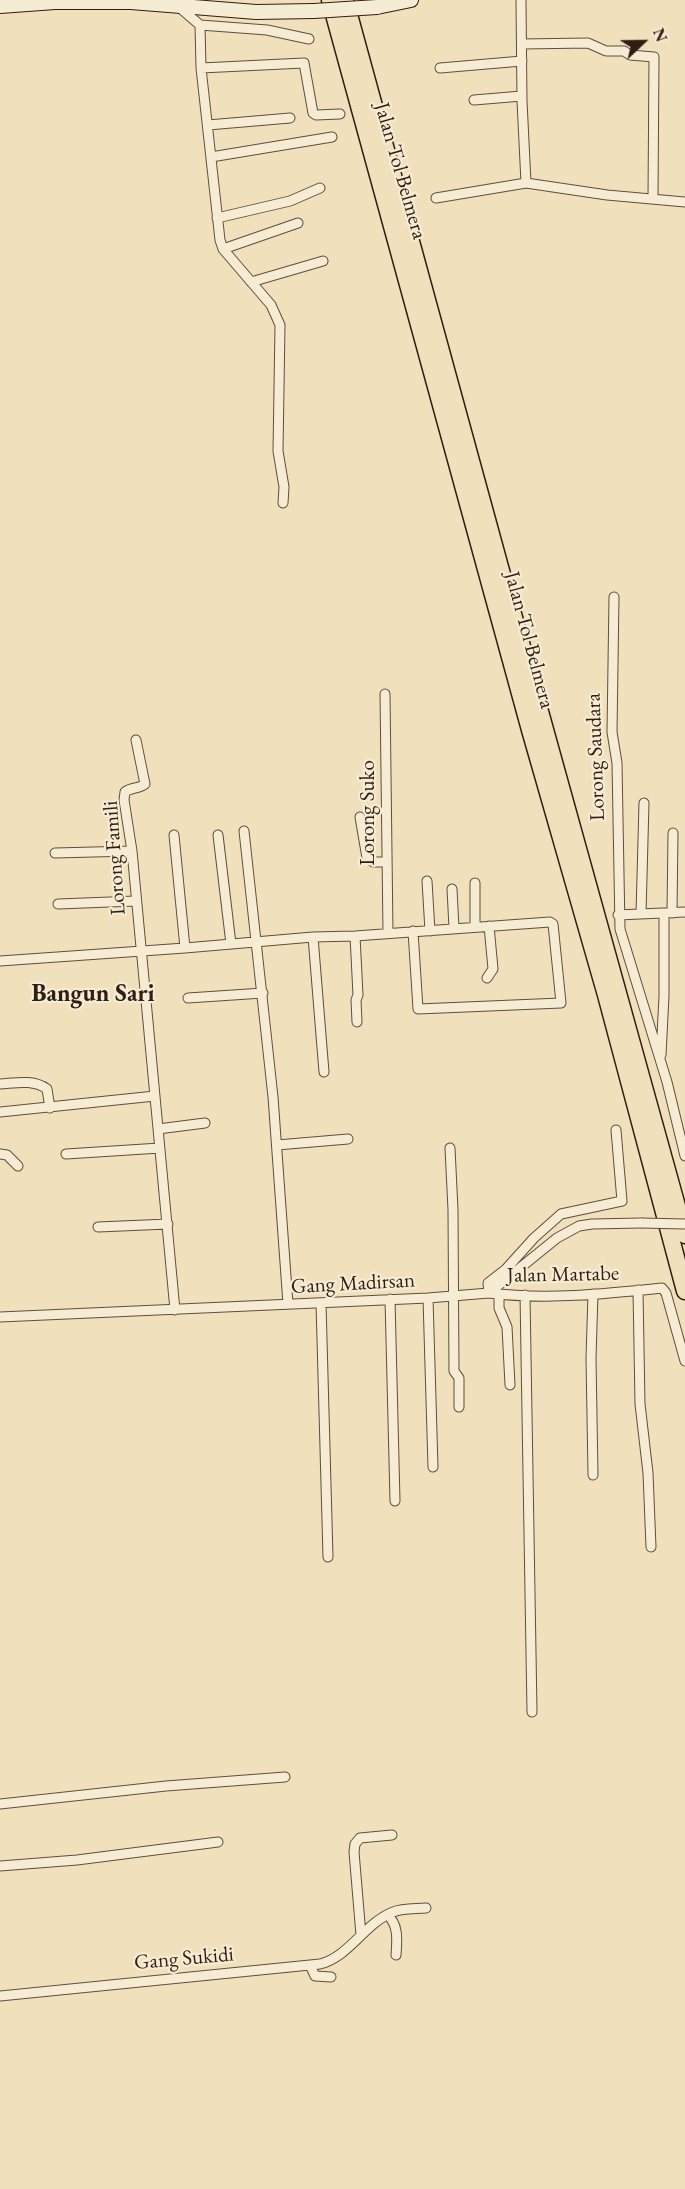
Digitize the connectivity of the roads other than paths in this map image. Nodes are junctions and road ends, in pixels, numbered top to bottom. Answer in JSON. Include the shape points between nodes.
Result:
{"nodes":[{"id":1,"x":330,"y":0,"type":"edge"},
{"id":2,"x":345,"y":0,"type":"edge"},
{"id":3,"x":411,"y":0,"type":"edge"},
{"id":4,"x":521,"y":0,"type":"edge"},
{"id":5,"x":119,"y":1,"type":"edge"},
{"id":6,"x":151,"y":2,"type":"edge"},
{"id":7,"x":4,"y":4,"type":"edge"},
{"id":8,"x":179,"y":7,"type":"junction"},
{"id":9,"x":200,"y":26,"type":"junction"},
{"id":10,"x":309,"y":39,"type":"dead end"},
{"id":11,"x":522,"y":44,"type":"junction"},
{"id":12,"x":522,"y":61,"type":"junction"},
{"id":13,"x":201,"y":68,"type":"junction"},
{"id":14,"x":440,"y":68,"type":"dead end"},
{"id":15,"x":522,"y":96,"type":"junction"},
{"id":16,"x":474,"y":100,"type":"dead end"},
{"id":17,"x":340,"y":114,"type":"dead end"},
{"id":18,"x":290,"y":118,"type":"dead end"},
{"id":19,"x":208,"y":125,"type":"junction"},
{"id":20,"x":332,"y":137,"type":"dead end"},
{"id":21,"x":211,"y":157,"type":"junction"},
{"id":22,"x":526,"y":183,"type":"junction"},
{"id":23,"x":320,"y":188,"type":"dead end"},
{"id":24,"x":436,"y":198,"type":"dead end"},
{"id":25,"x":653,"y":199,"type":"junction"},
{"id":26,"x":685,"y":202,"type":"edge"},
{"id":27,"x":217,"y":218,"type":"junction"},
{"id":28,"x":298,"y":223,"type":"dead end"},
{"id":29,"x":223,"y":249,"type":"junction"},
{"id":30,"x":323,"y":261,"type":"dead end"},
{"id":31,"x":251,"y":282,"type":"junction"},
{"id":32,"x":283,"y":503,"type":"dead end"},
{"id":33,"x":614,"y":597,"type":"dead end"},
{"id":34,"x":385,"y":694,"type":"dead end"},
{"id":35,"x":136,"y":740,"type":"dead end"},
{"id":36,"x":644,"y":803,"type":"dead end"},
{"id":37,"x":360,"y":817,"type":"dead end"},
{"id":38,"x":244,"y":831,"type":"dead end"},
{"id":39,"x":674,"y":833,"type":"dead end"},
{"id":40,"x":174,"y":835,"type":"dead end"},
{"id":41,"x":218,"y":835,"type":"dead end"},
{"id":42,"x":132,"y":851,"type":"junction"},
{"id":43,"x":55,"y":853,"type":"dead end"},
{"id":44,"x":386,"y":861,"type":"junction"},
{"id":45,"x":427,"y":881,"type":"dead end"},
{"id":46,"x":475,"y":883,"type":"dead end"},
{"id":47,"x":452,"y":889,"type":"dead end"},
{"id":48,"x":136,"y":901,"type":"junction"},
{"id":49,"x":58,"y":904,"type":"dead end"},
{"id":50,"x":685,"y":912,"type":"edge"},
{"id":51,"x":668,"y":913,"type":"junction"},
{"id":52,"x":641,"y":914,"type":"junction"},
{"id":53,"x":618,"y":915,"type":"junction"},
{"id":54,"x":475,"y":926,"type":"junction"},
{"id":55,"x":489,"y":926,"type":"junction"},
{"id":56,"x":454,"y":928,"type":"junction"},
{"id":57,"x":430,"y":931,"type":"junction"},
{"id":58,"x":413,"y":932,"type":"junction"},
{"id":59,"x":388,"y":933,"type":"junction"},
{"id":60,"x":355,"y":936,"type":"junction"},
{"id":61,"x":313,"y":937,"type":"junction"},
{"id":62,"x":257,"y":942,"type":"junction"},
{"id":63,"x":231,"y":944,"type":"junction"},
{"id":64,"x":185,"y":948,"type":"junction"},
{"id":65,"x":140,"y":951,"type":"junction"},
{"id":66,"x":0,"y":961,"type":"edge"},
{"id":67,"x":487,"y":978,"type":"dead end"},
{"id":68,"x":263,"y":993,"type":"junction"},
{"id":69,"x":188,"y":999,"type":"dead end"},
{"id":70,"x":357,"y":1022,"type":"dead end"},
{"id":71,"x":661,"y":1061,"type":"junction"},
{"id":72,"x":324,"y":1072,"type":"dead end"},
{"id":73,"x":0,"y":1084,"type":"edge"},
{"id":74,"x":155,"y":1096,"type":"junction"},
{"id":75,"x":50,"y":1108,"type":"junction"},
{"id":76,"x":0,"y":1112,"type":"edge"},
{"id":77,"x":205,"y":1123,"type":"dead end"},
{"id":78,"x":158,"y":1129,"type":"junction"},
{"id":79,"x":616,"y":1130,"type":"dead end"},
{"id":80,"x":348,"y":1139,"type":"dead end"},
{"id":81,"x":277,"y":1145,"type":"junction"},
{"id":82,"x":160,"y":1148,"type":"junction"},
{"id":83,"x":450,"y":1148,"type":"dead end"},
{"id":84,"x":0,"y":1154,"type":"edge"},
{"id":85,"x":66,"y":1154,"type":"dead end"},
{"id":86,"x":685,"y":1156,"type":"edge"},
{"id":87,"x":18,"y":1166,"type":"dead end"},
{"id":88,"x":168,"y":1224,"type":"junction"},
{"id":89,"x":685,"y":1224,"type":"edge"},
{"id":90,"x":98,"y":1227,"type":"dead end"},
{"id":91,"x":685,"y":1235,"type":"edge"},
{"id":92,"x":638,"y":1290,"type":"junction"},
{"id":93,"x":685,"y":1291,"type":"edge"},
{"id":94,"x":489,"y":1293,"type":"junction"},
{"id":95,"x":593,"y":1294,"type":"junction"},
{"id":96,"x":499,"y":1295,"type":"junction"},
{"id":97,"x":525,"y":1296,"type":"junction"},
{"id":98,"x":453,"y":1297,"type":"junction"},
{"id":99,"x":428,"y":1298,"type":"junction"},
{"id":100,"x":390,"y":1299,"type":"junction"},
{"id":101,"x":321,"y":1303,"type":"junction"},
{"id":102,"x":288,"y":1304,"type":"junction"},
{"id":103,"x":175,"y":1310,"type":"junction"},
{"id":104,"x":0,"y":1317,"type":"edge"},
{"id":105,"x":685,"y":1361,"type":"edge"},
{"id":106,"x":510,"y":1384,"type":"dead end"},
{"id":107,"x":459,"y":1407,"type":"dead end"},
{"id":108,"x":433,"y":1467,"type":"dead end"},
{"id":109,"x":593,"y":1475,"type":"dead end"},
{"id":110,"x":395,"y":1501,"type":"dead end"},
{"id":111,"x":651,"y":1546,"type":"dead end"},
{"id":112,"x":328,"y":1557,"type":"dead end"},
{"id":113,"x":532,"y":1713,"type":"dead end"},
{"id":114,"x":285,"y":1777,"type":"dead end"},
{"id":115,"x":0,"y":1804,"type":"edge"},
{"id":116,"x":393,"y":1835,"type":"dead end"},
{"id":117,"x":218,"y":1842,"type":"dead end"},
{"id":118,"x":0,"y":1866,"type":"edge"},
{"id":119,"x":426,"y":1908,"type":"dead end"},
{"id":120,"x":387,"y":1915,"type":"junction"},
{"id":121,"x":361,"y":1935,"type":"junction"},
{"id":122,"x":396,"y":1955,"type":"dead end"},
{"id":123,"x":310,"y":1965,"type":"junction"},
{"id":124,"x":331,"y":1977,"type":"dead end"},
{"id":125,"x":0,"y":1996,"type":"edge"}],
"edges":[{"from":1,"to":93,"type":"highway","name":"Jalan Tol Belmera"},
{"from":2,"to":91,"type":"highway","name":"Jalan Tol Belmera"},
{"from":3,"to":8,"type":"street","bridge":true,"via":[[377,7],[314,11]]},
{"from":4,"to":11,"type":"street"},
{"from":5,"to":6,"type":"street"},
{"from":5,"to":7,"type":"street"},
{"from":6,"to":8,"type":"street"},
{"from":8,"to":9,"type":"street"},
{"from":9,"to":10,"type":"street","via":[[267,30]]},
{"from":9,"to":13,"type":"street"},
{"from":11,"to":12,"type":"street"},
{"from":11,"to":25,"type":"street","via":[[588,43],[606,51],[654,57]]},
{"from":12,"to":14,"type":"street"},
{"from":12,"to":15,"type":"street"},
{"from":13,"to":17,"type":"street","via":[[304,63],[313,113]]},
{"from":13,"to":19,"type":"street"},
{"from":15,"to":16,"type":"street"},
{"from":15,"to":22,"type":"street"},
{"from":18,"to":19,"type":"street"},
{"from":19,"to":21,"type":"street"},
{"from":20,"to":21,"type":"street"},
{"from":21,"to":27,"type":"street"},
{"from":22,"to":24,"type":"street"},
{"from":22,"to":25,"type":"street"},
{"from":23,"to":27,"type":"street","via":[[290,201]]},
{"from":25,"to":26,"type":"street"},
{"from":27,"to":29,"type":"street"},
{"from":28,"to":29,"type":"street"},
{"from":29,"to":31,"type":"street"},
{"from":30,"to":31,"type":"street"},
{"from":31,"to":32,"type":"street","via":[[271,305],[281,333],[278,451]]},
{"from":33,"to":53,"type":"street","name":"Lorong Saudara","via":[[612,732],[617,763]]},
{"from":34,"to":44,"type":"street","name":"Lorong Suko"},
{"from":35,"to":42,"type":"street","name":"Lorong Famili","via":[[145,784],[128,789],[124,796]]},
{"from":36,"to":52,"type":"street"},
{"from":37,"to":44,"type":"street","via":[[367,858],[373,862]]},
{"from":38,"to":62,"type":"street"},
{"from":39,"to":51,"type":"street"},
{"from":40,"to":64,"type":"street"},
{"from":41,"to":63,"type":"street"},
{"from":42,"to":43,"type":"street"},
{"from":42,"to":48,"type":"street","name":"Lorong Famili"},
{"from":44,"to":59,"type":"street","name":"Lorong Suko"},
{"from":45,"to":57,"type":"street"},
{"from":46,"to":54,"type":"street"},
{"from":47,"to":56,"type":"street"},
{"from":48,"to":49,"type":"street"},
{"from":48,"to":65,"type":"street","name":"Lorong Famili"},
{"from":50,"to":51,"type":"street"},
{"from":51,"to":52,"type":"street"},
{"from":51,"to":71,"type":"street"},
{"from":52,"to":53,"type":"street"},
{"from":53,"to":71,"type":"street","name":"Lorong Saudara"},
{"from":54,"to":55,"type":"street"},
{"from":54,"to":56,"type":"street"},
{"from":55,"to":58,"type":"street","via":[[541,921],[553,924],[561,1003],[418,1009]]},
{"from":55,"to":67,"type":"street","via":[[493,969]]},
{"from":56,"to":57,"type":"street"},
{"from":57,"to":58,"type":"street"},
{"from":58,"to":59,"type":"street"},
{"from":59,"to":60,"type":"street"},
{"from":60,"to":61,"type":"street"},
{"from":60,"to":70,"type":"street"},
{"from":61,"to":62,"type":"street"},
{"from":61,"to":72,"type":"street"},
{"from":62,"to":63,"type":"street"},
{"from":62,"to":68,"type":"street"},
{"from":63,"to":64,"type":"street"},
{"from":64,"to":65,"type":"street"},
{"from":65,"to":66,"type":"street"},
{"from":65,"to":74,"type":"street","name":"Lorong Famili"},
{"from":68,"to":69,"type":"street"},
{"from":68,"to":81,"type":"street"},
{"from":71,"to":86,"type":"street"},
{"from":73,"to":75,"type":"street","via":[[40,1084],[47,1089]]},
{"from":74,"to":75,"type":"street"},
{"from":74,"to":78,"type":"street","name":"Lorong Famili"},
{"from":75,"to":76,"type":"street"},
{"from":77,"to":78,"type":"street"},
{"from":78,"to":82,"type":"street","name":"Lorong Famili"},
{"from":79,"to":94,"type":"street","name":"Jalan Martabe","via":[[622,1201],[561,1214],[488,1283]]},
{"from":80,"to":81,"type":"street"},
{"from":81,"to":102,"type":"street"},
{"from":82,"to":85,"type":"street"},
{"from":82,"to":88,"type":"street","name":"Lorong Famili"},
{"from":83,"to":98,"type":"street"},
{"from":84,"to":87,"type":"street","via":[[7,1155]]},
{"from":88,"to":90,"type":"street"},
{"from":88,"to":103,"type":"street","name":"Lorong Famili"},
{"from":89,"to":94,"type":"street","bridge":true,"via":[[592,1224],[570,1230]]},
{"from":92,"to":95,"type":"street","name":"Jalan Martabe"},
{"from":92,"to":105,"type":"street","name":"Jalan Martabe","via":[[665,1290]]},
{"from":92,"to":111,"type":"street","via":[[640,1404]]},
{"from":94,"to":96,"type":"street","name":"Jalan Martabe"},
{"from":94,"to":98,"type":"street","name":"Gang Madirsan"},
{"from":95,"to":97,"type":"street","name":"Jalan Martabe"},
{"from":95,"to":109,"type":"street"},
{"from":96,"to":97,"type":"street","name":"Jalan Martabe"},
{"from":96,"to":106,"type":"street","via":[[499,1308],[507,1327]]},
{"from":97,"to":113,"type":"street"},
{"from":98,"to":99,"type":"street","name":"Gang Madirsan"},
{"from":98,"to":107,"type":"street","via":[[454,1371],[459,1378]]},
{"from":99,"to":100,"type":"street","name":"Gang Madirsan"},
{"from":99,"to":108,"type":"street"},
{"from":100,"to":101,"type":"street","name":"Gang Madirsan"},
{"from":100,"to":110,"type":"street"},
{"from":101,"to":102,"type":"street","name":"Gang Madirsan"},
{"from":101,"to":112,"type":"street"},
{"from":102,"to":103,"type":"street","name":"Gang Madirsan"},
{"from":103,"to":104,"type":"street","name":"Gang Madirsan"},
{"from":114,"to":115,"type":"street"},
{"from":116,"to":121,"type":"street","via":[[360,1838],[355,1844]]},
{"from":117,"to":118,"type":"street"},
{"from":119,"to":120,"type":"street"},
{"from":120,"to":121,"type":"street","name":"Gang Sukidi"},
{"from":120,"to":122,"type":"street","via":[[395,1926]]},
{"from":121,"to":123,"type":"street","name":"Gang Sukidi","via":[[328,1962]]},
{"from":123,"to":124,"type":"street","via":[[315,1976]]},
{"from":123,"to":125,"type":"street","name":"Gang Sukidi"}]}
